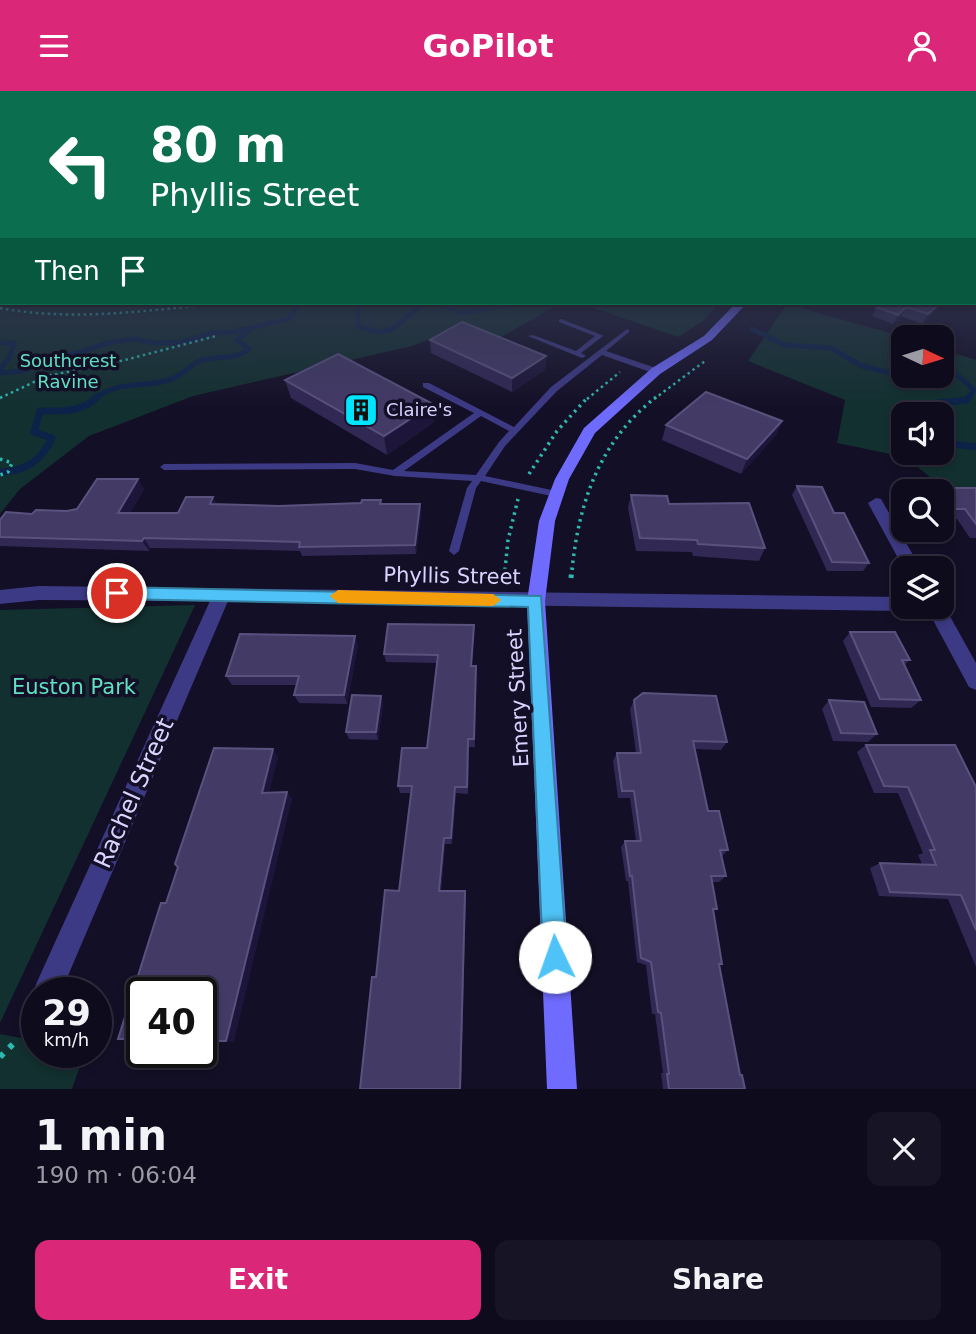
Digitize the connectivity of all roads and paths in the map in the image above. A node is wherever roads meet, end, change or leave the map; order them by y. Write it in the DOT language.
graph roads {
  1 [pos="730,316"];
  2 [pos="561,321"];
  3 [pos="627,331"];
  4 [pos="216,336"];
  5 [pos="531,336"];
  6 [pos="601,352"];
  7 [pos="576,354"];
  8 [pos="709,358"];
  9 [pos="591,359"];
  10 [pos="634,363"];
  11 [pos="656,371"];
  12 [pos="426,385"];
  13 [pos="0,398"];
  14 [pos="480,412"];
  15 [pos="515,431"];
  16 [pos="0,459"];
  17 [pos="164,467"];
  18 [pos="395,473"];
  19 [pos="0,475"];
  20 [pos="478,478"];
  21 [pos="523,487"];
  22 [pos="556,495"];
  23 [pos="876,503"];
  24 [pos="454,551"];
  25 [pos="906,556"];
  26 [pos="571,578"];
  27 [pos="503,583"];
  28 [pos="222,594"];
  29 [pos="0,597"];
  30 [pos="536,601"];
  31 [pos="891,604"];
  32 [pos="942,619"];
  33 [pos="976,681"];
  34 [pos="54,977"];
  35 [pos="562,1089"];
  1 -- 11 [label="street, Emery Street"];
  2 -- 7 [label="lane"];
  3 -- 6 [label="lane"];
  4 -- 13 [label="path"];
  5 -- 7 [label="lane"];
  6 -- 9 [label="lane"];
  6 -- 10 [label="lane"];
  7 -- 9 [label="lane"];
  8 -- 26 [label="path"];
  9 -- 15 [label="lane"];
  10 -- 11 [label="lane"];
  10 -- 21 [label="path"];
  11 -- 22 [label="street, Emery Street"];
  12 -- 14 [label="lane"];
  14 -- 15 [label="lane"];
  14 -- 18 [label="lane"];
  15 -- 20 [label="lane"];
  16 -- 19 [label="path"];
  17 -- 18 [label="lane"];
  18 -- 20 [label="lane"];
  20 -- 21 [label="lane"];
  20 -- 24 [label="lane"];
  21 -- 22 [label="lane"];
  21 -- 27 [label="path"];
  22 -- 30 [label="street, Emery Street"];
  23 -- 25 [label="street"];
  28 -- 29 [label="street, Phyllis Street"];
  28 -- 30 [label="street, Phyllis Street"];
  28 -- 34 [label="street, Rachel Street"];
  30 -- 31 [label="street, Phyllis Street"];
  30 -- 35 [label="street, Emery Street"];
  32 -- 33 [label="street"];
}
